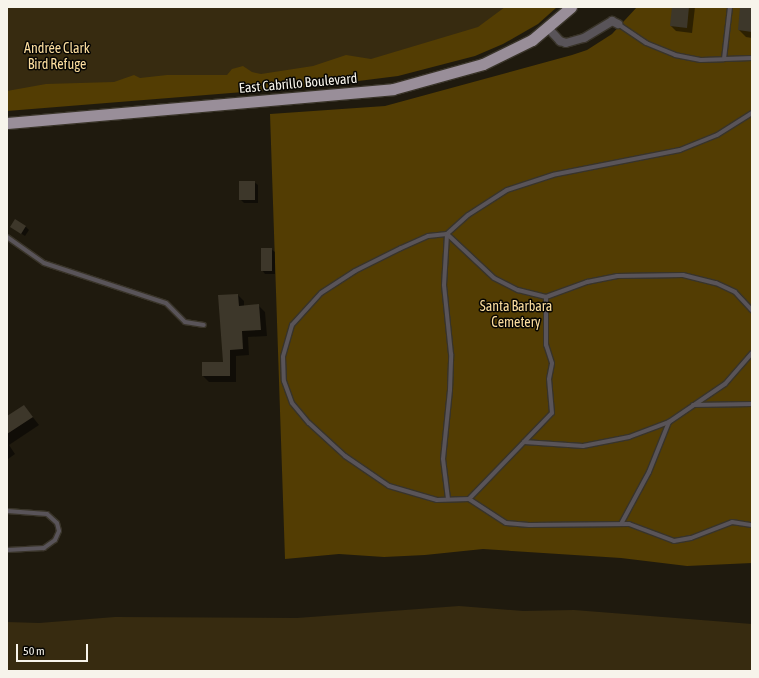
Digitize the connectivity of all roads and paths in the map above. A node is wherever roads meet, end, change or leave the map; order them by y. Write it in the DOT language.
graph roads {
  1 [pos="571,7"];
  2 [pos="730,7"];
  3 [pos="618,24"];
  4 [pos="548,28"];
  5 [pos="752,58"];
  6 [pos="724,59"];
  7 [pos="752,113"];
  8 [pos="7,123"];
  9 [pos="447,234"];
  10 [pos="7,237"];
  11 [pos="546,297"];
  12 [pos="752,310"];
  13 [pos="204,325"];
  14 [pos="752,353"];
  15 [pos="752,404"];
  16 [pos="693,405"];
  17 [pos="669,422"];
  18 [pos="524,442"];
  19 [pos="469,499"];
  20 [pos="448,500"];
  21 [pos="7,511"];
  22 [pos="622,524"];
  23 [pos="752,525"];
  24 [pos="7,550"];
  1 -- 4 [label="main road, East Cabrillo Boulevard"];
  2 -- 6 [label="lane"];
  3 -- 4 [label="street"];
  3 -- 6 [label="lane"];
  4 -- 8 [label="main road, East Cabrillo Boulevard"];
  5 -- 6 [label="lane"];
  7 -- 9 [label="lane"];
  9 -- 11 [label="lane"];
  9 -- 20 [label="lane"];
  9 -- 20 [label="lane"];
  10 -- 13 [label="lane"];
  11 -- 12 [label="lane"];
  11 -- 18 [label="lane"];
  14 -- 16 [label="lane"];
  15 -- 16 [label="lane"];
  16 -- 17 [label="lane"];
  17 -- 18 [label="lane"];
  17 -- 22 [label="lane"];
  18 -- 19 [label="lane"];
  19 -- 20 [label="lane"];
  19 -- 22 [label="lane"];
  21 -- 24 [label="lane"];
  22 -- 23 [label="lane"];
}
